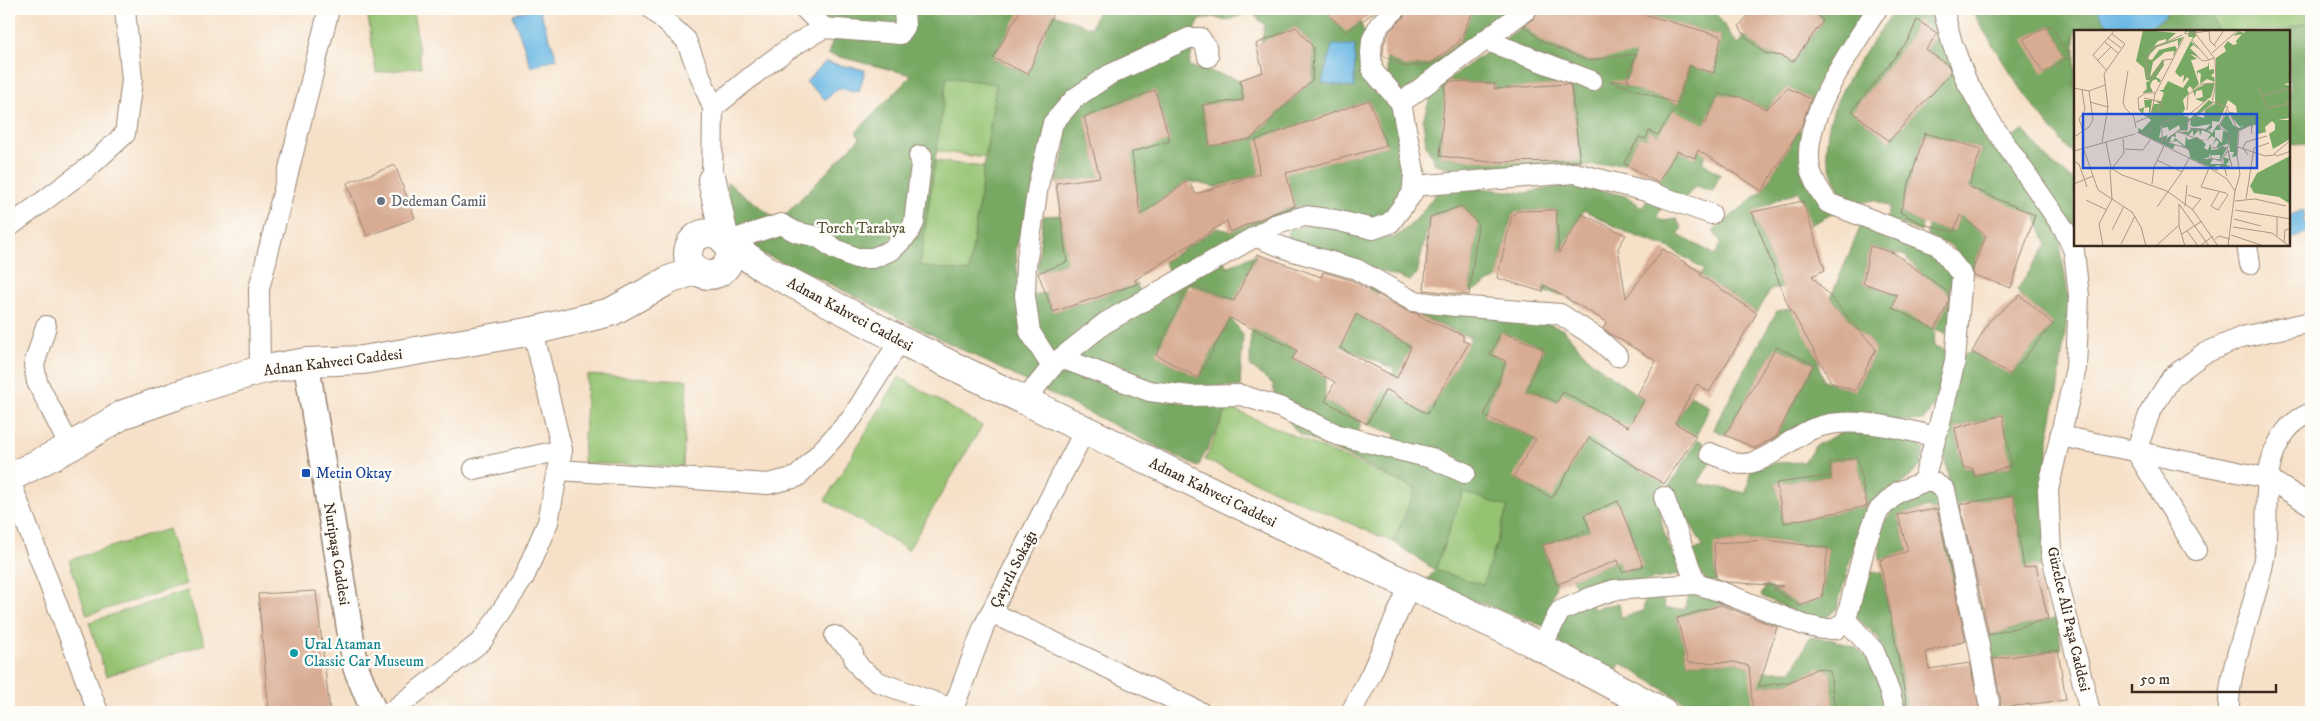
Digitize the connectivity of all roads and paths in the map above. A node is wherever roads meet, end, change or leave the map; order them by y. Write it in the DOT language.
graph roads {
  1 [pos="125,9"];
  2 [pos="329,9"];
  3 [pos="652,9"];
  4 [pos="805,9"];
  5 [pos="1396,9"];
  6 [pos="1527,9"];
  7 [pos="1877,9"];
  8 [pos="1943,9"];
  9 [pos="909,10"];
  10 [pos="824,28"];
  11 [pos="1485,40"];
  12 [pos="1208,56"];
  13 [pos="1592,81"];
  14 [pos="1401,103"];
  15 [pos="713,108"];
  16 [pos="919,156"];
  17 [pos="712,180"];
  18 [pos="1413,186"];
  19 [pos="1711,214"];
  20 [pos="2070,226"];
  21 [pos="9,227"];
  22 [pos="1256,237"];
  23 [pos="726,248"];
  24 [pos="694,254"];
  25 [pos="2311,322"];
  26 [pos="46,326"];
  27 [pos="533,331"];
  28 [pos="900,340"];
  29 [pos="1617,356"];
  30 [pos="306,362"];
  31 [pos="1057,362"];
  32 [pos="260,370"];
  33 [pos="1024,401"];
  34 [pos="2311,413"];
  35 [pos="1084,430"];
  36 [pos="1936,436"];
  37 [pos="2060,436"];
  38 [pos="70,447"];
  39 [pos="562,450"];
  40 [pos="2136,451"];
  41 [pos="1710,453"];
  42 [pos="474,469"];
  43 [pos="559,470"];
  44 [pos="1465,473"];
  45 [pos="9,478"];
  46 [pos="2267,478"];
  47 [pos="1923,482"];
  48 [pos="1664,497"];
  49 [pos="2311,505"];
  50 [pos="2196,550"];
  51 [pos="1696,584"];
  52 [pos="1410,585"];
  53 [pos="991,612"];
  54 [pos="1846,620"];
  55 [pos="835,636"];
  56 [pos="1541,647"];
  57 [pos="1989,703"];
  58 [pos="952,710"];
  59 [pos="98,712"];
  60 [pos="374,712"];
  61 [pos="391,712"];
  62 [pos="1200,712"];
  63 [pos="1351,712"];
  64 [pos="1663,712"];
  65 [pos="1895,712"];
  66 [pos="2090,712"];
  67 [pos="2228,712"];
  1 -- 21 [label="street"];
  2 -- 32 [label="street"];
  3 -- 15 [label="street"];
  4 -- 10 [label="street"];
  5 -- 14 [label="street"];
  6 -- 11 [label="street"];
  7 -- 36 [label="street"];
  8 -- 20 [label="street, Güzelce Ali Paşa Caddesi"];
  9 -- 10 [label="street"];
  10 -- 15 [label="street"];
  11 -- 13 [label="street"];
  11 -- 14 [label="street"];
  12 -- 31 [label="street"];
  14 -- 18 [label="street"];
  15 -- 17 [label="street"];
  16 -- 23 [label="street"];
  17 -- 23 [label="main road"];
  17 -- 24 [label="main road"];
  18 -- 19 [label="street"];
  18 -- 22 [label="street"];
  20 -- 37 [label="street, Güzelce Ali Paşa Caddesi"];
  22 -- 29 [label="street"];
  22 -- 31 [label="street"];
  23 -- 24 [label="main road"];
  23 -- 24 [label="main road"];
  23 -- 28 [label="main road, Adnan Kahveci Caddesi"];
  24 -- 27 [label="main road, Adnan Kahveci Caddesi"];
  25 -- 40 [label="street"];
  26 -- 38 [label="street"];
  27 -- 30 [label="main road, Adnan Kahveci Caddesi"];
  27 -- 39 [label="street"];
  28 -- 33 [label="main road, Adnan Kahveci Caddesi"];
  28 -- 43 [label="street"];
  30 -- 32 [label="main road, Adnan Kahveci Caddesi"];
  30 -- 60 [label="street, Nuripaşa Caddesi"];
  31 -- 33 [label="street"];
  31 -- 44 [label="street"];
  32 -- 38 [label="main road, Adnan Kahveci Caddesi"];
  33 -- 35 [label="main road, Adnan Kahveci Caddesi"];
  34 -- 46 [label="street"];
  35 -- 52 [label="main road, Adnan Kahveci Caddesi"];
  35 -- 53 [label="street, Çayırlı Sokağı"];
  36 -- 41 [label="street"];
  36 -- 47 [label="street"];
  37 -- 40 [label="street"];
  37 -- 66 [label="street, Güzelce Ali Paşa Caddesi"];
  38 -- 45 [label="main road, Adnan Kahveci Caddesi"];
  39 -- 42 [label="street"];
  39 -- 43 [label="street"];
  40 -- 46 [label="street"];
  40 -- 50 [label="street"];
  43 -- 61 [label="street"];
  45 -- 59 [label="street"];
  46 -- 49 [label="street"];
  46 -- 67 [label="street"];
  47 -- 54 [label="street"];
  47 -- 57 [label="street"];
  48 -- 51 [label="street"];
  51 -- 54 [label="street"];
  51 -- 56 [label="street"];
  52 -- 56 [label="main road, Adnan Kahveci Caddesi"];
  52 -- 63 [label="street"];
  53 -- 58 [label="street, Çayırlı Sokağı"];
  53 -- 62 [label="street"];
  54 -- 65 [label="street"];
  55 -- 58 [label="street"];
  56 -- 64 [label="main road, Adnan Kahveci Caddesi"];
}
